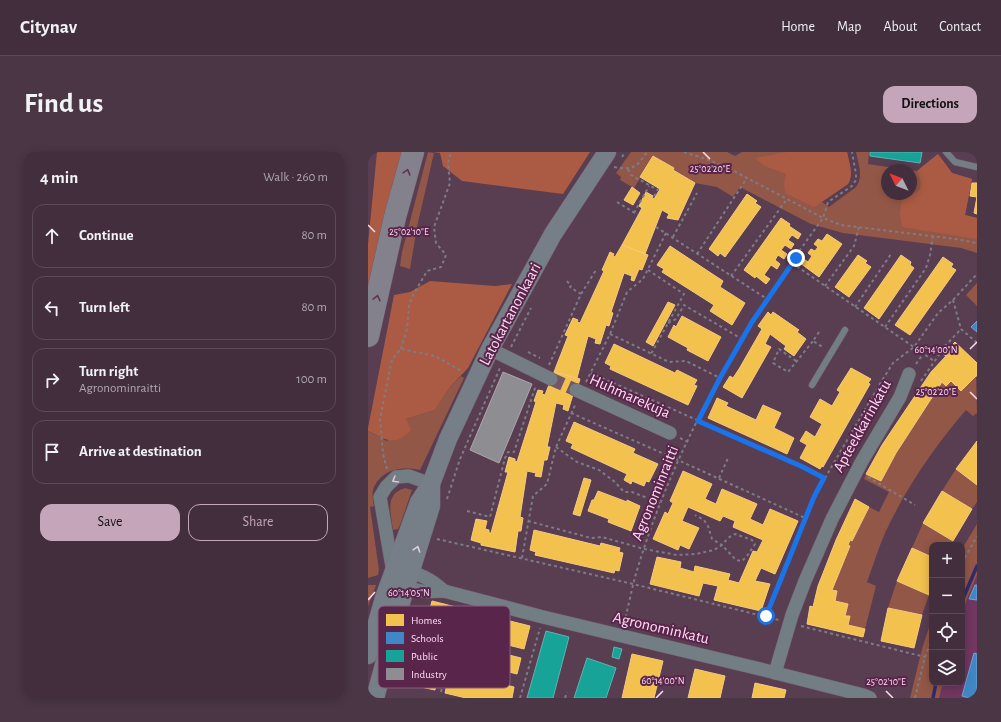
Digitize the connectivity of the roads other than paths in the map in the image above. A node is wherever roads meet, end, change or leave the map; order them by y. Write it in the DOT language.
graph roads {
  1 [pos="413,152"];
  2 [pos="946,152"];
  3 [pos="614,160"];
  4 [pos="977,166"];
  5 [pos="845,330"];
  6 [pos="368,336"];
  7 [pos="490,350"];
  8 [pos="909,374"];
  9 [pos="544,379"];
  10 [pos="812,384"];
  11 [pos="579,391"];
  12 [pos="670,433"];
  13 [pos="431,484"];
  14 [pos="403,578"];
  15 [pos="382,606"];
  16 [pos="396,606"];
  17 [pos="499,606"];
  18 [pos="510,609"];
  19 [pos="378,619"];
  20 [pos="368,655"];
  21 [pos="775,673"];
  22 [pos="378,685"];
  23 [pos="375,698"];
  24 [pos="870,698"];
  6 -- 1 [label="highway, one-way"];
  2 -- 4 [label="lane"];
  3 -- 7 [label="street, Latokartanonkaari"];
  5 -- 10 [label="lane"];
  7 -- 9 [label="street"];
  7 -- 13 [label="street, Latokartanonkaari"];
  8 -- 21 [label="street, Apteekkarinkatu"];
  11 -- 12 [label="street, Huhmarekuja"];
  13 -- 14 [label="street, Latokartanonkaari"];
  13 -- 14 [label="street, one-way"];
  14 -- 15 [label="street, Latokartanonkaari"];
  14 -- 16 [label="street, Latokartanonkaari"];
  14 -- 17 [label="street, Agronominkatu"];
  18 -- 21 [label="street, Agronominkatu"];
  19 -- 20 [label="street, Latokartanonkaari"];
  21 -- 24 [label="street, Agronominkatu"];
  22 -- 23 [label="street, Latokartanonkaari"];
}
